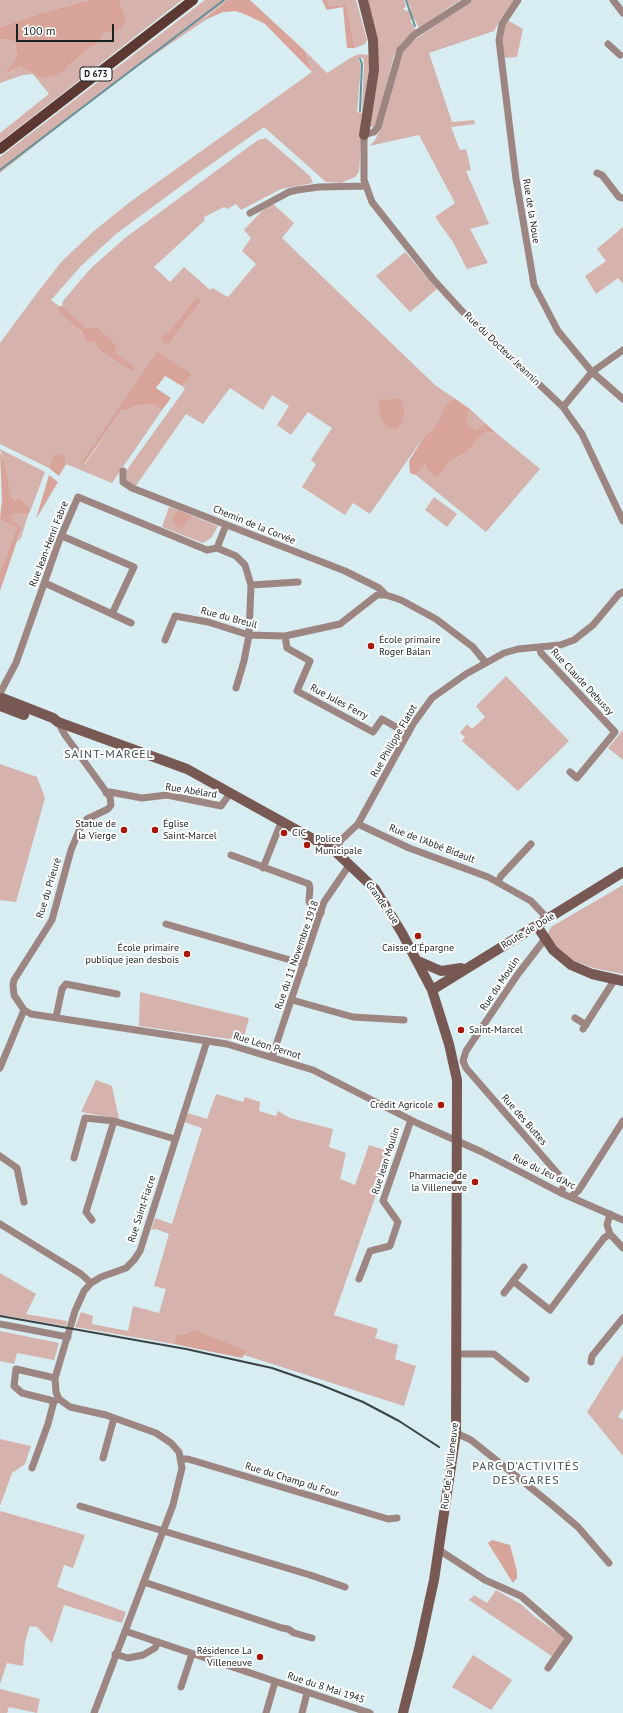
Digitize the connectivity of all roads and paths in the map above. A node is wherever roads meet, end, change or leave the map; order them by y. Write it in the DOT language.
graph roads {
  1 [pos="194,0"];
  2 [pos="363,0"];
  3 [pos="468,0"];
  4 [pos="518,0"];
  5 [pos="613,0"];
  6 [pos="623,13"];
  7 [pos="608,44"];
  8 [pos="622,54"];
  9 [pos="364,135"];
  10 [pos="0,149"];
  11 [pos="597,173"];
  12 [pos="366,186"];
  13 [pos="623,198"];
  14 [pos="250,212"];
  15 [pos="623,350"];
  16 [pos="592,372"];
  17 [pos="623,399"];
  18 [pos="563,407"];
  19 [pos="123,471"];
  20 [pos="623,521"];
  21 [pos="226,524"];
  22 [pos="62,536"];
  23 [pos="217,548"];
  24 [pos="298,582"];
  25 [pos="45,583"];
  26 [pos="251,585"];
  27 [pos="623,592"];
  28 [pos="386,595"];
  29 [pos="112,614"];
  30 [pos="131,623"];
  31 [pos="249,635"];
  32 [pos="285,636"];
  33 [pos="165,640"];
  34 [pos="539,647"];
  35 [pos="486,663"];
  36 [pos="236,688"];
  37 [pos="0,699"];
  38 [pos="58,722"];
  39 [pos="408,734"];
  40 [pos="570,772"];
  41 [pos="231,792"];
  42 [pos="106,793"];
  43 [pos="282,820"];
  44 [pos="358,824"];
  45 [pos="531,844"];
  46 [pos="335,851"];
  47 [pos="231,855"];
  48 [pos="350,864"];
  49 [pos="263,868"];
  50 [pos="623,872"];
  51 [pos="498,882"];
  52 [pos="321,912"];
  53 [pos="548,919"];
  54 [pos="166,924"];
  55 [pos="537,926"];
  56 [pos="545,939"];
  57 [pos="417,960"];
  58 [pos="304,964"];
  59 [pos="472,964"];
  60 [pos="619,980"];
  61 [pos="432,990"];
  62 [pos="117,994"];
  63 [pos="292,1000"];
  64 [pos="22,1008"];
  65 [pos="56,1017"];
  66 [pos="575,1018"];
  67 [pos="404,1020"];
  68 [pos="207,1041"];
  69 [pos="272,1057"];
  70 [pos="463,1061"];
  71 [pos="0,1068"];
  72 [pos="410,1120"];
  73 [pos="114,1121"];
  74 [pos="623,1121"];
  75 [pos="175,1139"];
  76 [pos="458,1142"];
  77 [pos="0,1156"];
  78 [pos="74,1158"];
  79 [pos="561,1193"];
  80 [pos="571,1197"];
  81 [pos="24,1202"];
  82 [pos="610,1214"];
  83 [pos="622,1219"];
  84 [pos="92,1220"];
  85 [pos="0,1224"];
  86 [pos="610,1234"];
  87 [pos="623,1248"];
  88 [pos="524,1267"];
  89 [pos="359,1279"];
  90 [pos="513,1282"];
  91 [pos="91,1283"];
  92 [pos="504,1293"];
  93 [pos="623,1318"];
  94 [pos="0,1324"];
  95 [pos="68,1337"];
  96 [pos="456,1354"];
  97 [pos="591,1362"];
  98 [pos="55,1378"];
  99 [pos="526,1379"];
  100 [pos="56,1400"];
  101 [pos="114,1418"];
  102 [pos="456,1433"];
  103 [pos="103,1458"];
  104 [pos="181,1459"];
  105 [pos="32,1468"];
  106 [pos="80,1506"];
  107 [pos="397,1518"];
  108 [pos="163,1531"];
  109 [pos="439,1550"];
  110 [pos="609,1563"];
  111 [pos="144,1582"];
  112 [pos="345,1588"];
  113 [pos="125,1631"];
  114 [pos="312,1638"];
  115 [pos="158,1642"];
  116 [pos="115,1654"];
  117 [pos="192,1654"];
  118 [pos="548,1668"];
  119 [pos="275,1682"];
  120 [pos="181,1687"];
  121 [pos="307,1693"];
  122 [pos="94,1713"];
  123 [pos="266,1713"];
  124 [pos="302,1713"];
  125 [pos="370,1713"];
  126 [pos="403,1713"];
  1 -- 10 [label="main road, D 673"];
  2 -- 9 [label="main road, Rue du Docteur Jeannin"];
  3 -- 9 [label="street"];
  4 -- 16 [label="street, Rue de la Noue"];
  5 -- 6 [label="street"];
  7 -- 8 [label="street"];
  9 -- 12 [label="street, Rue du Docteur Jeannin"];
  11 -- 13 [label="street"];
  12 -- 14 [label="street"];
  12 -- 18 [label="street, Rue du Docteur Jeannin"];
  15 -- 16 [label="street"];
  16 -- 17 [label="street, Rue de la Noue"];
  16 -- 18 [label="street"];
  18 -- 20 [label="street, Rue du Docteur Jeannin"];
  19 -- 21 [label="street, Chemin de la Corvée"];
  21 -- 23 [label="street"];
  21 -- 28 [label="street, Chemin de la Corvée"];
  22 -- 23 [label="street, Rue Jean-Henri Fabre"];
  22 -- 25 [label="street, Rue Jean-Henri Fabre"];
  22 -- 29 [label="street"];
  23 -- 26 [label="street"];
  24 -- 26 [label="street"];
  25 -- 29 [label="street"];
  25 -- 37 [label="street, Rue Jean-Henri Fabre"];
  26 -- 31 [label="street"];
  27 -- 34 [label="street, Rue Philippe Flatot"];
  28 -- 32 [label="street, Rue du Breuil"];
  28 -- 35 [label="street"];
  29 -- 30 [label="street"];
  31 -- 32 [label="street, Rue du Breuil"];
  31 -- 33 [label="street, Rue du Breuil"];
  31 -- 36 [label="street"];
  32 -- 39 [label="street, Rue Jules Ferry"];
  34 -- 35 [label="street, Rue Philippe Flatot"];
  34 -- 40 [label="street, Rue Claude Debussy"];
  35 -- 39 [label="street, Rue Philippe Flatot"];
  37 -- 38 [label="main road, Grande Rue"];
  38 -- 41 [label="main road, Grande Rue"];
  38 -- 42 [label="street"];
  39 -- 44 [label="street, Rue Philippe Flatot"];
  41 -- 42 [label="street, Rue Abélard"];
  41 -- 43 [label="main road, Grande Rue"];
  42 -- 64 [label="street, Rue du Prieuré"];
  43 -- 46 [label="main road, Grande Rue"];
  43 -- 49 [label="street"];
  44 -- 46 [label="street, Rue Philippe Flatot"];
  44 -- 51 [label="street, Rue de l'Abbé Bidault"];
  45 -- 51 [label="street"];
  46 -- 48 [label="main road, Grande Rue"];
  47 -- 49 [label="street"];
  48 -- 52 [label="street, Rue du 11 Novembre 1918"];
  48 -- 57 [label="main road, Grande Rue"];
  49 -- 52 [label="street"];
  50 -- 53 [label="main road, Route de Dole"];
  51 -- 53 [label="street, Rue de l'Abbé Bidault"];
  52 -- 58 [label="street, Rue du 11 Novembre 1918"];
  53 -- 55 [label="main road, Route de Dole"];
  54 -- 58 [label="street"];
  55 -- 56 [label="main road"];
  55 -- 59 [label="main road, Route de Dole"];
  56 -- 60 [label="main road"];
  56 -- 70 [label="street, Rue du Moulin"];
  57 -- 59 [label="main road"];
  57 -- 61 [label="main road, Grande Rue"];
  58 -- 63 [label="street, Rue du 11 Novembre 1918"];
  59 -- 61 [label="main road, Route de Dole"];
  60 -- 66 [label="street"];
  61 -- 76 [label="main road, Grande Rue"];
  62 -- 65 [label="street"];
  63 -- 67 [label="street"];
  63 -- 69 [label="street, Rue du 11 Novembre 1918"];
  64 -- 65 [label="street, Rue Léon Pernot"];
  64 -- 71 [label="street"];
  65 -- 68 [label="street, Rue Léon Pernot"];
  68 -- 69 [label="street, Rue Léon Pernot"];
  68 -- 75 [label="street, Rue Saint-Fiacre"];
  69 -- 72 [label="street, Rue Léon Pernot"];
  70 -- 79 [label="street, Rue des Buttes"];
  72 -- 76 [label="street, Rue Léon Pernot"];
  72 -- 89 [label="street, Rue Jean Moulin"];
  73 -- 75 [label="street"];
  73 -- 78 [label="street"];
  73 -- 84 [label="street"];
  74 -- 80 [label="street"];
  75 -- 91 [label="street, Rue Saint-Fiacre"];
  76 -- 79 [label="street, Rue du Jeu d'Arc"];
  76 -- 96 [label="main road, Rue de la Villeneuve"];
  77 -- 81 [label="street"];
  79 -- 80 [label="street, Rue du Jeu d'Arc"];
  80 -- 82 [label="street, Rue du Jeu d'Arc"];
  82 -- 83 [label="street, Rue du Jeu d'Arc"];
  82 -- 86 [label="street"];
  85 -- 91 [label="street"];
  86 -- 87 [label="street"];
  86 -- 90 [label="street"];
  88 -- 90 [label="street"];
  90 -- 92 [label="street"];
  91 -- 95 [label="street"];
  93 -- 97 [label="street"];
  94 -- 95 [label="street"];
  95 -- 98 [label="street"];
  96 -- 99 [label="street"];
  96 -- 102 [label="main road, Rue de la Villeneuve"];
  98 -- 100 [label="street"];
  98 -- 100 [label="street"];
  100 -- 101 [label="street"];
  100 -- 105 [label="street"];
  101 -- 103 [label="street"];
  101 -- 104 [label="street"];
  102 -- 109 [label="main road, Rue de la Villeneuve"];
  102 -- 110 [label="street"];
  104 -- 107 [label="street, Rue du Champ du Four"];
  104 -- 108 [label="street"];
  106 -- 108 [label="street"];
  108 -- 111 [label="street"];
  108 -- 112 [label="street"];
  109 -- 118 [label="street"];
  109 -- 126 [label="main road, Rue de la Villeneuve"];
  111 -- 113 [label="street"];
  111 -- 114 [label="street"];
  113 -- 115 [label="street, Rue du 8 Mai 1945"];
  113 -- 116 [label="street"];
  115 -- 116 [label="street"];
  115 -- 117 [label="street, Rue du 8 Mai 1945"];
  116 -- 122 [label="street"];
  117 -- 119 [label="street, Rue du 8 Mai 1945"];
  117 -- 120 [label="street"];
  119 -- 121 [label="street, Rue du 8 Mai 1945"];
  119 -- 123 [label="street, Rue du 8 Mai 1945"];
  121 -- 124 [label="street"];
  121 -- 125 [label="street, Rue du 8 Mai 1945"];
}
